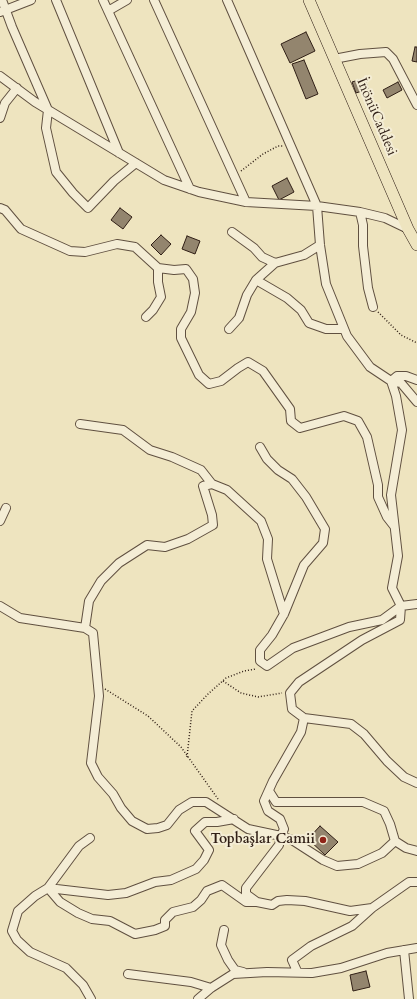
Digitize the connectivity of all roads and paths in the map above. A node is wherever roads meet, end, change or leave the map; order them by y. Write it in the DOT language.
graph roads {
  1 [pos="2,0"];
  2 [pos="30,0"];
  3 [pos="56,0"];
  4 [pos="103,0"];
  5 [pos="127,0"];
  6 [pos="154,0"];
  7 [pos="227,0"];
  8 [pos="309,0"];
  9 [pos="3,11"];
  10 [pos="108,11"];
  11 [pos="334,59"];
  12 [pos="0,76"];
  13 [pos="17,88"];
  14 [pos="417,105"];
  15 [pos="48,110"];
  16 [pos="0,118"];
  17 [pos="291,146"];
  18 [pos="119,153"];
  19 [pos="136,164"];
  20 [pos="235,176"];
  21 [pos="190,189"];
  22 [pos="246,202"];
  23 [pos="317,206"];
  24 [pos="0,208"];
  25 [pos="360,212"];
  26 [pos="408,229"];
  27 [pos="232,232"];
  28 [pos="320,245"];
  29 [pos="417,245"];
  30 [pos="275,263"];
  31 [pos="158,268"];
  32 [pos="256,280"];
  33 [pos="373,307"];
  34 [pos="146,317"];
  35 [pos="229,329"];
  36 [pos="344,329"];
  37 [pos="417,343"];
  38 [pos="417,380"];
  39 [pos="391,381"];
  40 [pos="417,402"];
  41 [pos="80,424"];
  42 [pos="260,447"];
  43 [pos="212,484"];
  44 [pos="6,508"];
  45 [pos="0,521"];
  46 [pos="395,527"];
  47 [pos="417,604"];
  48 [pos="0,606"];
  49 [pos="401,606"];
  50 [pos="284,614"];
  51 [pos="85,628"];
  52 [pos="267,666"];
  53 [pos="223,681"];
  54 [pos="98,686"];
  55 [pos="290,693"];
  56 [pos="304,718"];
  57 [pos="187,757"];
  58 [pos="417,783"];
  59 [pos="269,792"];
  60 [pos="222,810"];
  61 [pos="234,819"];
  62 [pos="282,836"];
  63 [pos="90,838"];
  64 [pos="395,841"];
  65 [pos="417,851"];
  66 [pos="417,882"];
  67 [pos="48,888"];
  68 [pos="257,902"];
  69 [pos="372,908"];
  70 [pos="224,930"];
  71 [pos="417,948"];
  72 [pos="404,950"];
  73 [pos="297,971"];
  74 [pos="243,972"];
  75 [pos="128,974"];
  76 [pos="211,988"];
  77 [pos="91,999"];
  78 [pos="198,999"];
  79 [pos="409,999"];
  1 -- 9 [label="street"];
  2 -- 9 [label="street"];
  3 -- 18 [label="street"];
  4 -- 10 [label="street"];
  5 -- 10 [label="street"];
  6 -- 20 [label="street"];
  7 -- 17 [label="street"];
  8 -- 11 [label="main road, İnönüCaddesi"];
  9 -- 15 [label="street"];
  10 -- 21 [label="street"];
  11 -- 14 [label="street"];
  11 -- 26 [label="main road, İnönüCaddesi"];
  12 -- 13 [label="street"];
  13 -- 15 [label="street"];
  13 -- 16 [label="street"];
  15 -- 18 [label="street"];
  15 -- 19 [label="street"];
  17 -- 20 [label="path"];
  17 -- 23 [label="street"];
  18 -- 19 [label="street"];
  19 -- 21 [label="street"];
  20 -- 22 [label="street"];
  21 -- 22 [label="street"];
  22 -- 23 [label="street"];
  23 -- 25 [label="street"];
  23 -- 28 [label="street"];
  24 -- 31 [label="street"];
  25 -- 26 [label="street"];
  25 -- 33 [label="street"];
  26 -- 29 [label="main road, İnönüCaddesi"];
  27 -- 30 [label="street"];
  28 -- 30 [label="street"];
  28 -- 36 [label="street"];
  30 -- 32 [label="street"];
  31 -- 34 [label="street"];
  31 -- 46 [label="street"];
  32 -- 35 [label="street"];
  32 -- 36 [label="street"];
  33 -- 37 [label="path"];
  36 -- 39 [label="street"];
  38 -- 39 [label="street"];
  39 -- 40 [label="street"];
  39 -- 46 [label="street"];
  41 -- 43 [label="street"];
  42 -- 50 [label="street"];
  43 -- 50 [label="street"];
  43 -- 51 [label="street"];
  44 -- 45 [label="street"];
  46 -- 49 [label="street"];
  47 -- 49 [label="street"];
  48 -- 51 [label="street"];
  49 -- 52 [label="street"];
  49 -- 55 [label="street"];
  50 -- 52 [label="street"];
  51 -- 54 [label="street"];
  52 -- 53 [label="path"];
  53 -- 55 [label="path"];
  53 -- 57 [label="path"];
  54 -- 57 [label="path"];
  54 -- 60 [label="street"];
  55 -- 56 [label="street"];
  56 -- 58 [label="street"];
  56 -- 59 [label="street"];
  57 -- 60 [label="path"];
  59 -- 62 [label="street"];
  59 -- 64 [label="street"];
  60 -- 61 [label="street"];
  61 -- 62 [label="street"];
  61 -- 67 [label="street"];
  62 -- 64 [label="street"];
  62 -- 68 [label="street"];
  63 -- 67 [label="street"];
  64 -- 65 [label="street"];
  66 -- 69 [label="street"];
  67 -- 68 [label="street"];
  67 -- 77 [label="street"];
  68 -- 69 [label="street"];
  69 -- 73 [label="street"];
  70 -- 74 [label="street"];
  71 -- 72 [label="street"];
  72 -- 73 [label="street"];
  72 -- 79 [label="street"];
  73 -- 74 [label="street"];
  74 -- 76 [label="street"];
  75 -- 76 [label="street"];
  76 -- 78 [label="street"];
}
